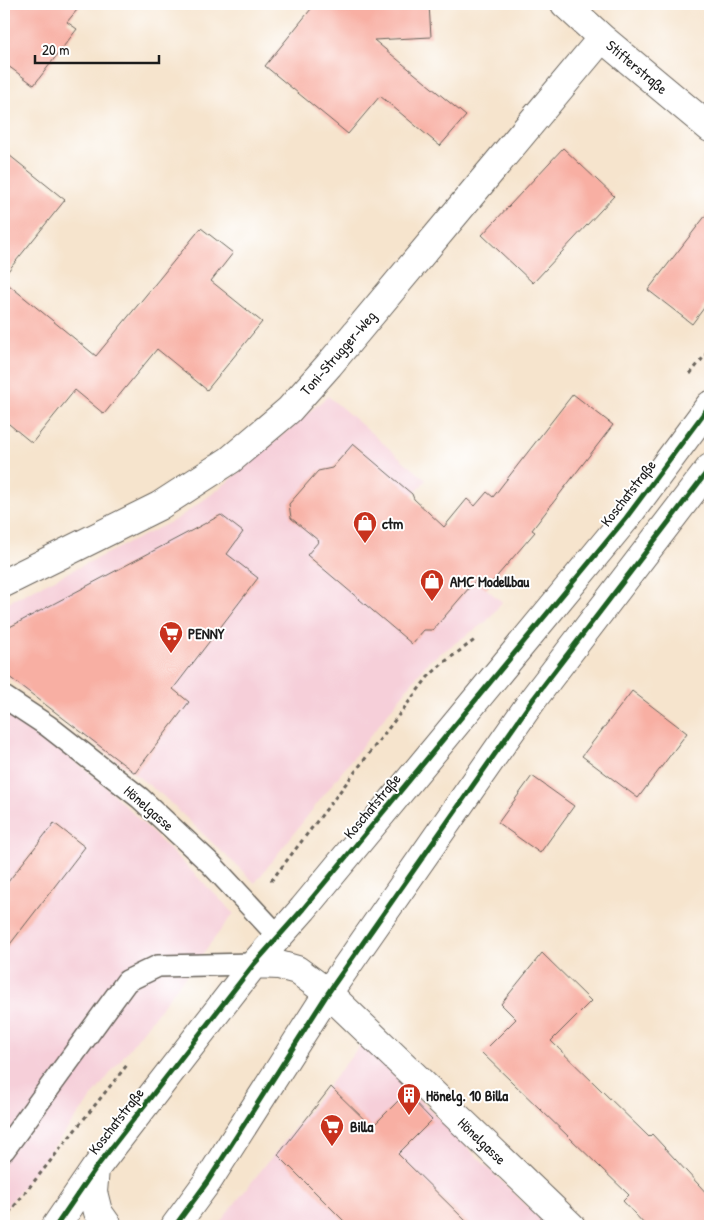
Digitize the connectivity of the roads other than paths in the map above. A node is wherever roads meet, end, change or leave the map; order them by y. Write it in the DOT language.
graph roads {
  1 [pos="565,4"];
  2 [pos="602,38"];
  3 [pos="710,128"];
  4 [pos="710,405"];
  5 [pos="710,468"];
  6 [pos="4,583"];
  7 [pos="4,697"];
  8 [pos="279,937"];
  9 [pos="254,964"];
  10 [pos="328,993"];
  11 [pos="4,1150"];
  12 [pos="95,1169"];
  13 [pos="56,1226"];
  14 [pos="108,1226"];
  15 [pos="174,1226"];
  16 [pos="571,1226"];
  1 -- 2 [label="main road, Stifterstraße"];
  2 -- 3 [label="main road, Stifterstraße"];
  2 -- 6 [label="main road, Toni-Strugger-Weg"];
  4 -- 8 [label="main road, Koschatstraße"];
  5 -- 10 [label="main road"];
  7 -- 8 [label="lane, Hönelgasse"];
  8 -- 9 [label="main road, Koschatstraße"];
  9 -- 10 [label="main road, Hönelgasse"];
  9 -- 11 [label="lane"];
  9 -- 12 [label="main road, Koschatstraße"];
  10 -- 15 [label="main road"];
  10 -- 16 [label="main road, Hönelgasse"];
  12 -- 13 [label="main road, Koschatstraße"];
  12 -- 14 [label="main road"];
}
